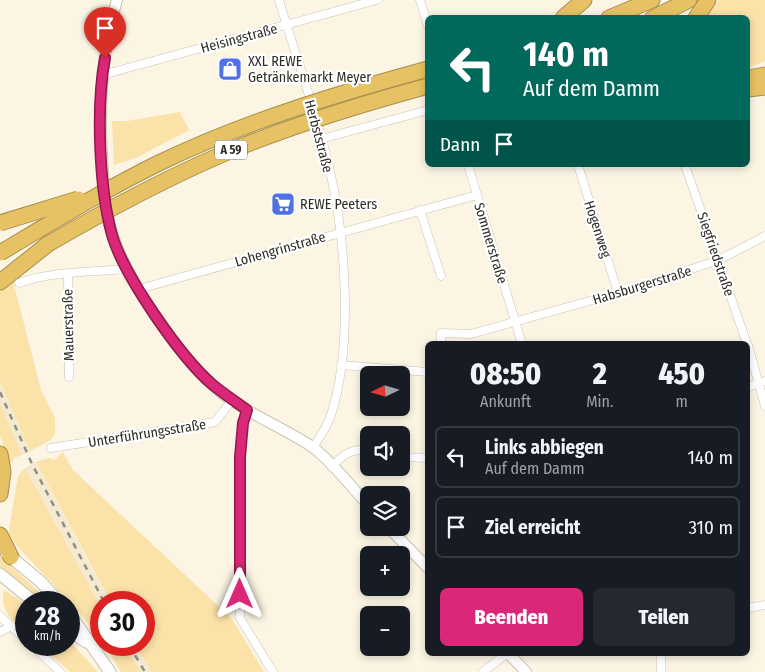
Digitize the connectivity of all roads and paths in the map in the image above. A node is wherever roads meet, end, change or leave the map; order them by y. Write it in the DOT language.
graph roads {
  1 [pos="117,0"];
  2 [pos="279,0"];
  3 [pos="377,0"];
  4 [pos="420,0"];
  5 [pos="584,0"];
  6 [pos="652,0"];
  7 [pos="689,0"];
  8 [pos="708,0"];
  9 [pos="566,15"];
  10 [pos="616,15"];
  11 [pos="659,15"];
  12 [pos="698,15"];
  13 [pos="425,16"];
  14 [pos="286,25"];
  15 [pos="425,71"];
  16 [pos="102,75"];
  17 [pos="765,76"];
  18 [pos="750,78"];
  19 [pos="425,87"];
  20 [pos="765,87"];
  21 [pos="750,89"];
  22 [pos="425,111"];
  23 [pos="321,139"];
  24 [pos="469,167"];
  25 [pos="579,167"];
  26 [pos="686,167"];
  27 [pos="108,189"];
  28 [pos="477,195"];
  29 [pos="420,210"];
  30 [pos="0,222"];
  31 [pos="340,232"];
  32 [pos="765,236"];
  33 [pos="48,244"];
  34 [pos="0,253"];
  35 [pos="719,260"];
  36 [pos="127,270"];
  37 [pos="0,273"];
  38 [pos="68,274"];
  39 [pos="441,276"];
  40 [pos="0,282"];
  41 [pos="19,283"];
  42 [pos="139,289"];
  43 [pos="618,293"];
  44 [pos="515,322"];
  45 [pos="441,341"];
  46 [pos="521,341"];
  47 [pos="746,341"];
  48 [pos="750,352"];
  49 [pos="341,365"];
  50 [pos="425,372"];
  51 [pos="69,377"];
  52 [pos="763,382"];
  53 [pos="750,386"];
  54 [pos="232,400"];
  55 [pos="765,406"];
  56 [pos="247,410"];
  57 [pos="51,448"];
  58 [pos="313,448"];
  59 [pos="360,450"];
  60 [pos="0,454"];
  61 [pos="410,457"];
  62 [pos="425,458"];
  63 [pos="332,467"];
  64 [pos="0,494"];
  65 [pos="360,497"];
  66 [pos="0,534"];
  67 [pos="397,536"];
  68 [pos="6,553"];
  69 [pos="425,565"];
  70 [pos="0,574"];
  71 [pos="21,591"];
  72 [pos="49,591"];
  73 [pos="765,605"];
  74 [pos="750,608"];
  75 [pos="0,616"];
  76 [pos="11,626"];
  77 [pos="80,629"];
  78 [pos="15,630"];
  79 [pos="0,632"];
  80 [pos="90,643"];
  81 [pos="43,656"];
  82 [pos="99,656"];
  83 [pos="504,656"];
  84 [pos="509,656"];
  85 [pos="660,656"];
  86 [pos="60,672"];
  87 [pos="110,672"];
  88 [pos="273,672"];
  89 [pos="483,672"];
  90 [pos="526,672"];
  91 [pos="661,672"];
  1 -- 16 [label="street"];
  2 -- 14 [label="street, Herbststraße"];
  3 -- 14 [label="street, Heisingstraße"];
  4 -- 13 [label="street"];
  5 -- 9 [label="highway"];
  6 -- 10 [label="highway"];
  7 -- 11 [label="highway"];
  8 -- 12 [label="highway"];
  14 -- 16 [label="street, Heisingstraße"];
  14 -- 23 [label="street, Herbststraße"];
  15 -- 27 [label="highway, A 59, bridge"];
  16 -- 36 [label="street"];
  17 -- 18 [label="highway"];
  19 -- 33 [label="highway, A 59, bridge"];
  20 -- 21 [label="highway"];
  22 -- 23 [label="street"];
  23 -- 31 [label="street, Herbststraße"];
  24 -- 28 [label="street, Sommerstraße"];
  25 -- 43 [label="street, Hogenweg"];
  26 -- 35 [label="street, Siegfriedstraße"];
  27 -- 30 [label="highway, bridge"];
  27 -- 34 [label="highway, A 59, bridge"];
  28 -- 29 [label="street, Lohengrinstraße"];
  28 -- 44 [label="street, Sommerstraße"];
  29 -- 31 [label="street, Lohengrinstraße"];
  29 -- 39 [label="street"];
  31 -- 42 [label="street, Lohengrinstraße"];
  31 -- 49 [label="street, Herbststraße"];
  32 -- 35 [label="street, Habsburgerstraße"];
  33 -- 37 [label="highway, A 59"];
  33 -- 40 [label="highway"];
  35 -- 43 [label="street, Habsburgerstraße"];
  35 -- 47 [label="street, Siegfriedstraße"];
  36 -- 38 [label="street, Mauerstraße"];
  36 -- 42 [label="street"];
  38 -- 41 [label="street, Mauerstraße"];
  38 -- 51 [label="street, Mauerstraße"];
  42 -- 54 [label="street"];
  43 -- 44 [label="street, Habsburgerstraße"];
  44 -- 45 [label="street"];
  44 -- 46 [label="street, Sommerstraße"];
  48 -- 52 [label="street, Siegfriedstraße"];
  49 -- 50 [label="street"];
  49 -- 58 [label="street, Herbststraße"];
  52 -- 53 [label="street"];
  52 -- 55 [label="street, Siegfriedstraße"];
  54 -- 56 [label="street"];
  54 -- 57 [label="street, Unterführungsstraße"];
  56 -- 58 [label="street"];
  56 -- 88 [label="street"];
  58 -- 63 [label="street"];
  59 -- 63 [label="street"];
  60 -- 64 [label="highway"];
  61 -- 62 [label="street"];
  63 -- 65 [label="street"];
  66 -- 68 [label="highway"];
  67 -- 69 [label="street"];
  68 -- 72 [label="main road"];
  70 -- 71 [label="main road"];
  73 -- 74 [label="street"];
  75 -- 76 [label="street"];
  76 -- 78 [label="street"];
  76 -- 79 [label="street"];
  77 -- 80 [label="main road"];
  81 -- 86 [label="street"];
  82 -- 87 [label="main road"];
  83 -- 89 [label="street"];
  84 -- 90 [label="street"];
  85 -- 91 [label="street"];
}
